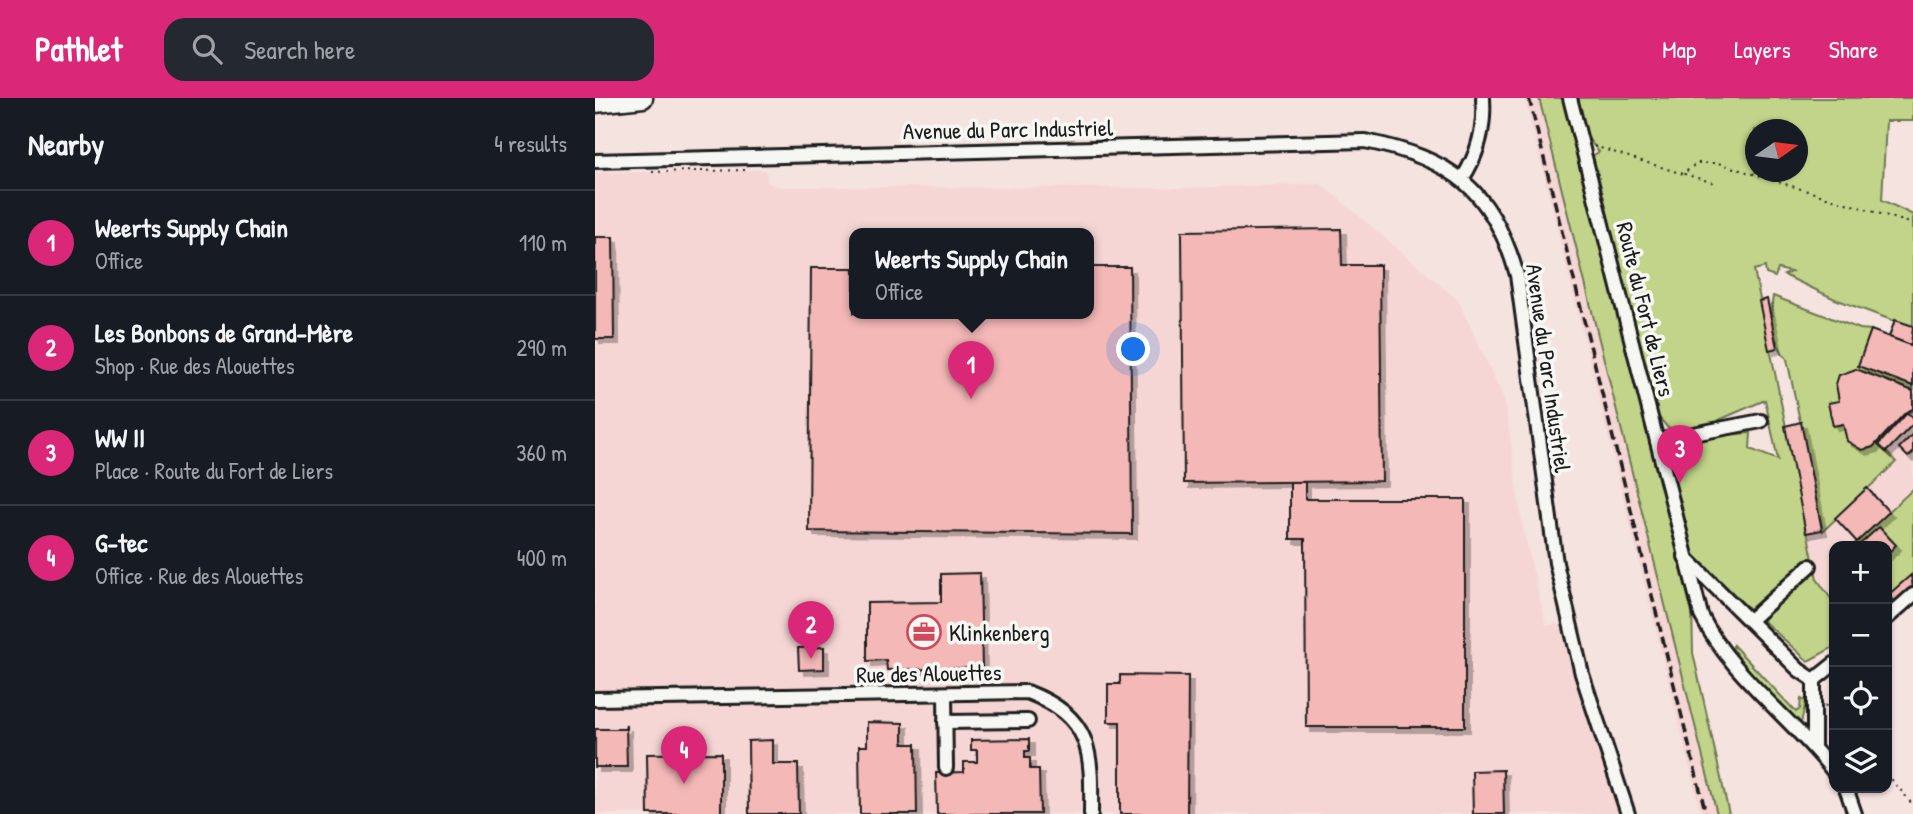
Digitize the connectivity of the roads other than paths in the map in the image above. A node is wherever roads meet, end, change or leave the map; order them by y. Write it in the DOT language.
graph roads {
  1 [pos="643,98"];
  2 [pos="1483,98"];
  3 [pos="1570,98"];
  4 [pos="595,103"];
  5 [pos="595,161"];
  6 [pos="1462,179"];
  7 [pos="1761,421"];
  8 [pos="1657,441"];
  9 [pos="1685,556"];
  10 [pos="1809,566"];
  11 [pos="1913,595"];
  12 [pos="1892,614"];
  13 [pos="1750,620"];
  14 [pos="1830,667"];
  15 [pos="1814,680"];
  16 [pos="945,694"];
  17 [pos="595,699"];
  18 [pos="1028,721"];
  19 [pos="946,722"];
  20 [pos="1814,747"];
  21 [pos="1829,766"];
  22 [pos="946,768"];
  23 [pos="1848,793"];
  24 [pos="1091,814"];
  25 [pos="1628,814"];
  26 [pos="1855,814"];
  1 -- 4 [label="highway"];
  2 -- 6 [label="street"];
  3 -- 8 [label="street, Route du Fort de Liers"];
  5 -- 6 [label="street, Avenue du Parc Industriel"];
  6 -- 25 [label="street, Avenue du Parc Industriel"];
  7 -- 8 [label="street"];
  8 -- 9 [label="street, Route du Fort de Liers"];
  9 -- 13 [label="street"];
  9 -- 20 [label="street, Route du Fort de Liers"];
  10 -- 13 [label="street"];
  11 -- 12 [label="street"];
  13 -- 15 [label="street"];
  14 -- 15 [label="street"];
  15 -- 20 [label="street"];
  16 -- 17 [label="street, Rue des Alouettes"];
  16 -- 19 [label="street"];
  16 -- 24 [label="street, Rue des Alouettes"];
  18 -- 19 [label="street"];
  19 -- 22 [label="street"];
  20 -- 21 [label="street, Route du Fort de Liers"];
  23 -- 26 [label="street"];
}
